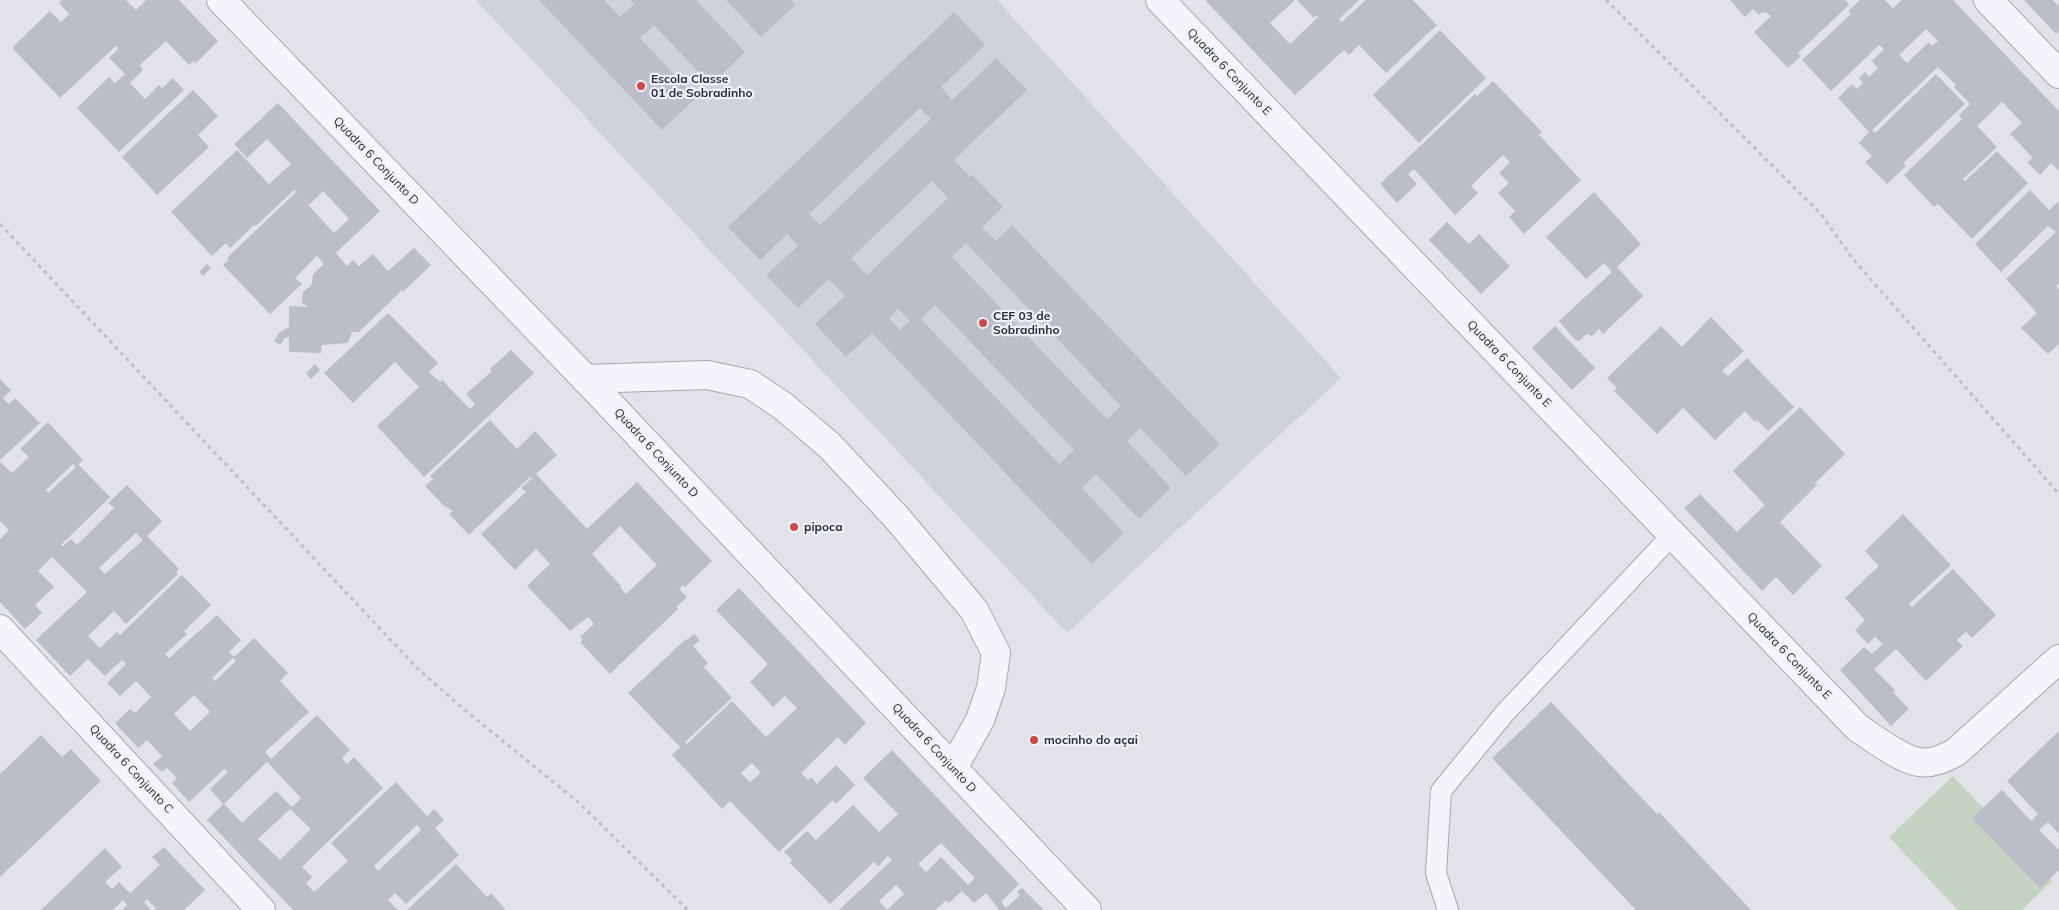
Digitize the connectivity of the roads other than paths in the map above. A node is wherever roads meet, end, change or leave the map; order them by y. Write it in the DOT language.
graph roads {
  1 [pos="221,0"];
  2 [pos="1160,0"];
  3 [pos="1988,0"];
  4 [pos="2059,74"];
  5 [pos="586,379"];
  6 [pos="1673,534"];
  7 [pos="0,628"];
  8 [pos="2059,659"];
  9 [pos="953,768"];
  10 [pos="261,910"];
  11 [pos="1087,910"];
  12 [pos="1448,910"];
  1 -- 5 [label="street, Quadra 6 Conjunto D"];
  2 -- 6 [label="street, Quadra 6 Conjunto E"];
  3 -- 4 [label="street"];
  5 -- 9 [label="street, Quadra 6 Conjunto D"];
  5 -- 9 [label="street"];
  6 -- 8 [label="street, Quadra 6 Conjunto E"];
  6 -- 12 [label="lane"];
  7 -- 10 [label="street, Quadra 6 Conjunto C"];
  9 -- 11 [label="street, Quadra 6 Conjunto D"];
}
